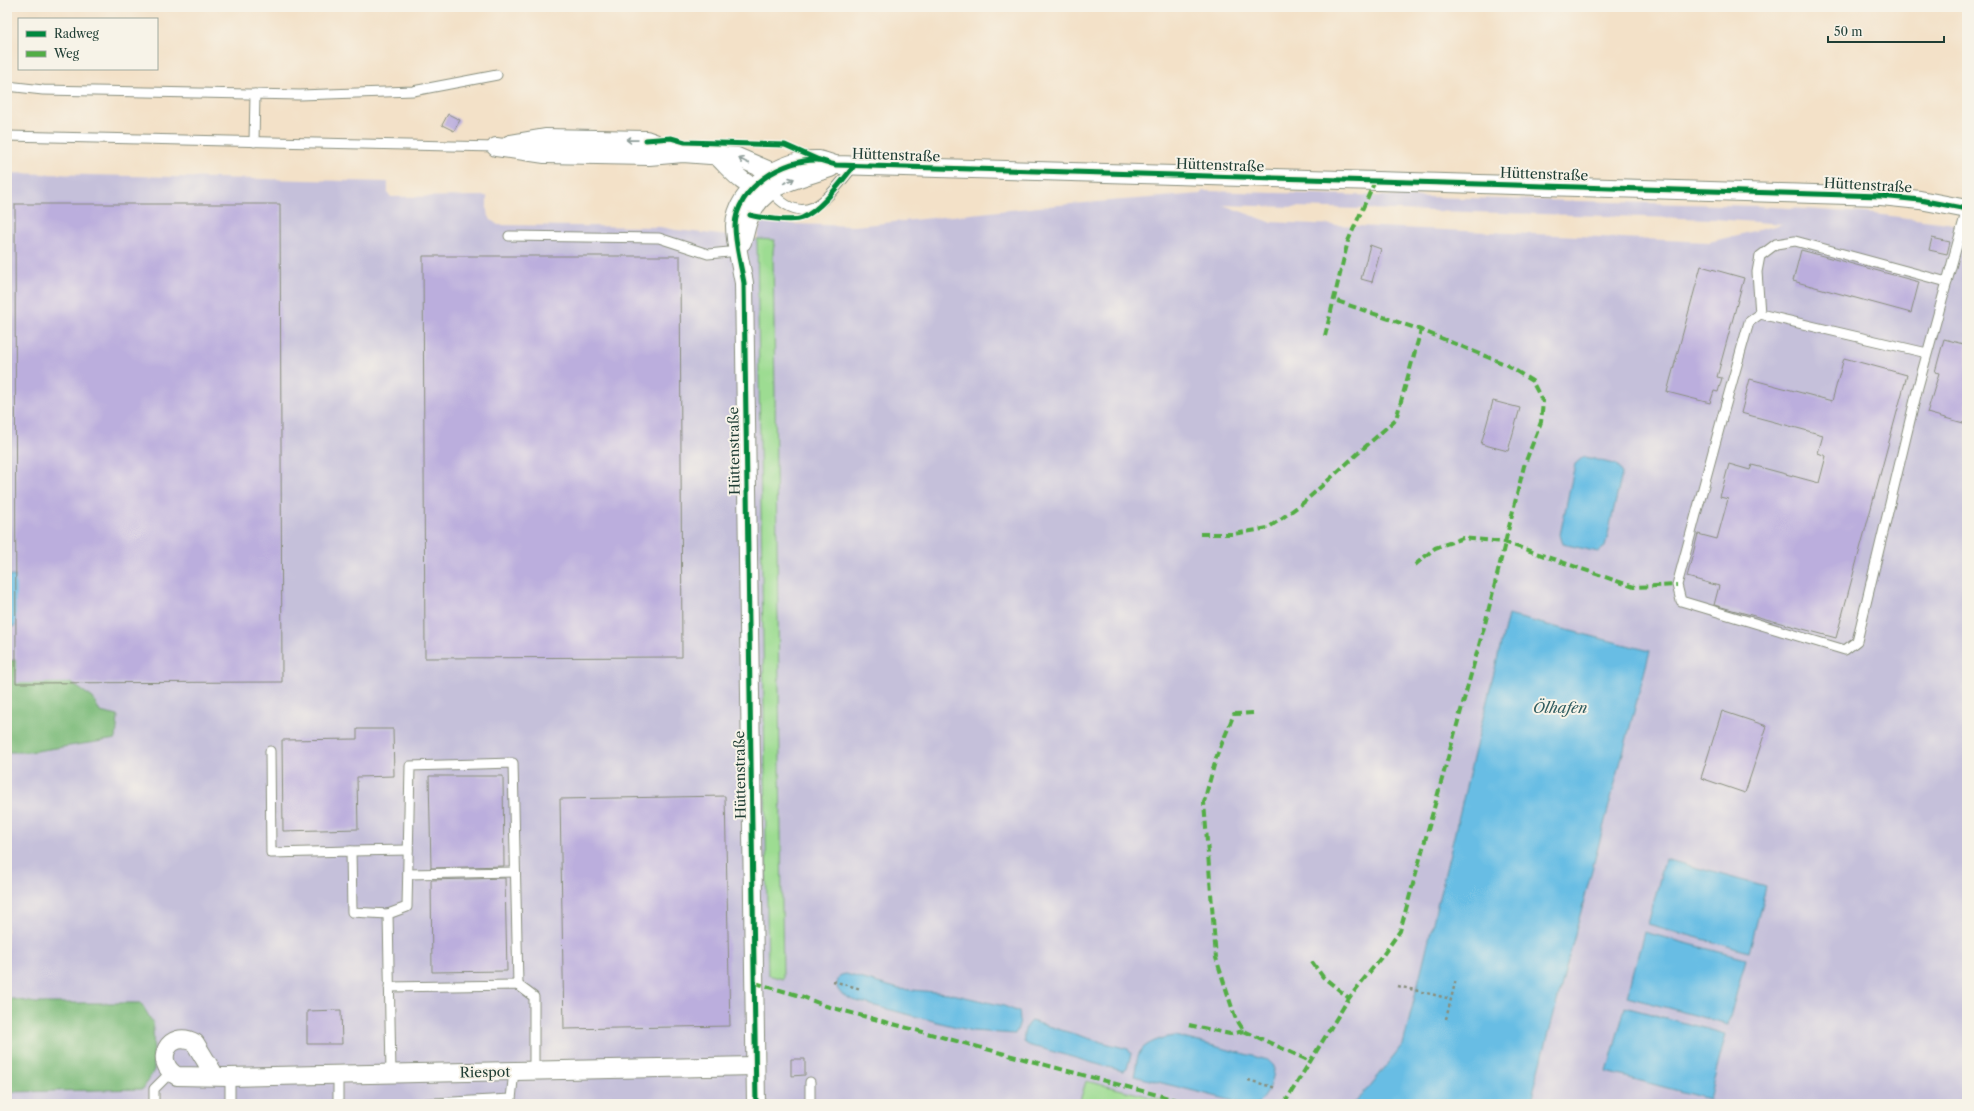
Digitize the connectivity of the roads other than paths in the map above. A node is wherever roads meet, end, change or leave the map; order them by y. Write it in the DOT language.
graph roads {
  1 [pos="497,75"];
  2 [pos="7,86"];
  3 [pos="255,94"];
  4 [pos="7,136"];
  5 [pos="254,142"];
  6 [pos="496,147"];
  7 [pos="716,155"];
  8 [pos="836,165"];
  9 [pos="854,166"];
  10 [pos="772,172"];
  11 [pos="753,188"];
  12 [pos="771,191"];
  13 [pos="1967,209"];
  14 [pos="509,236"];
  15 [pos="739,251"];
  16 [pos="1947,282"];
  17 [pos="1760,314"];
  18 [pos="1927,353"];
  19 [pos="270,751"];
  20 [pos="408,850"];
  21 [pos="351,851"];
  22 [pos="516,872"];
  23 [pos="408,874"];
  24 [pos="388,914"];
  25 [pos="518,985"];
  26 [pos="390,987"];
  27 [pos="755,1066"];
  28 [pos="514,1071"];
  29 [pos="534,1071"];
  30 [pos="170,1073"];
  31 [pos="391,1073"];
  32 [pos="338,1075"];
  33 [pos="222,1077"];
  34 [pos="810,1082"];
  35 [pos="154,1104"];
  36 [pos="230,1104"];
  37 [pos="338,1104"];
  38 [pos="414,1104"];
  39 [pos="756,1104"];
  40 [pos="810,1104"];
  1 -- 3 [label="lane"];
  2 -- 3 [label="lane"];
  3 -- 5 [label="lane"];
  4 -- 5 [label="lane"];
  5 -- 6 [label="lane"];
  6 -- 7 [label="street"];
  10 -- 7 [label="street, one-way"];
  7 -- 11 [label="street"];
  8 -- 9 [label="street, Hüttenstraße"];
  8 -- 10 [label="street, Hüttenstraße"];
  12 -- 8 [label="street, Hüttenstraße, one-way"];
  9 -- 12 [label="lane"];
  9 -- 13 [label="street, Hüttenstraße"];
  10 -- 11 [label="street, Hüttenstraße"];
  11 -- 12 [label="street"];
  11 -- 15 [label="street, Hüttenstraße"];
  12 -- 15 [label="street, Hüttenstraße"];
  13 -- 16 [label="lane"];
  14 -- 15 [label="lane"];
  15 -- 27 [label="street, Hüttenstraße"];
  16 -- 17 [label="lane"];
  16 -- 18 [label="lane"];
  17 -- 18 [label="lane"];
  17 -- 18 [label="lane"];
  19 -- 21 [label="lane"];
  20 -- 21 [label="lane"];
  20 -- 22 [label="lane"];
  20 -- 23 [label="lane"];
  21 -- 24 [label="lane"];
  22 -- 23 [label="lane"];
  22 -- 25 [label="lane"];
  23 -- 24 [label="lane"];
  24 -- 26 [label="lane"];
  25 -- 26 [label="lane"];
  25 -- 29 [label="lane"];
  26 -- 31 [label="lane"];
  27 -- 29 [label="street, Riespot"];
  27 -- 39 [label="street, Hüttenstraße"];
  28 -- 29 [label="street, Riespot"];
  28 -- 31 [label="street, Riespot"];
  28 -- 38 [label="lane"];
  30 -- 33 [label="street, Riespot"];
  30 -- 33 [label="street"];
  30 -- 35 [label="lane"];
  31 -- 32 [label="street, Riespot"];
  32 -- 33 [label="street, Riespot"];
  32 -- 37 [label="lane"];
  33 -- 36 [label="lane"];
  34 -- 40 [label="lane"];
}
